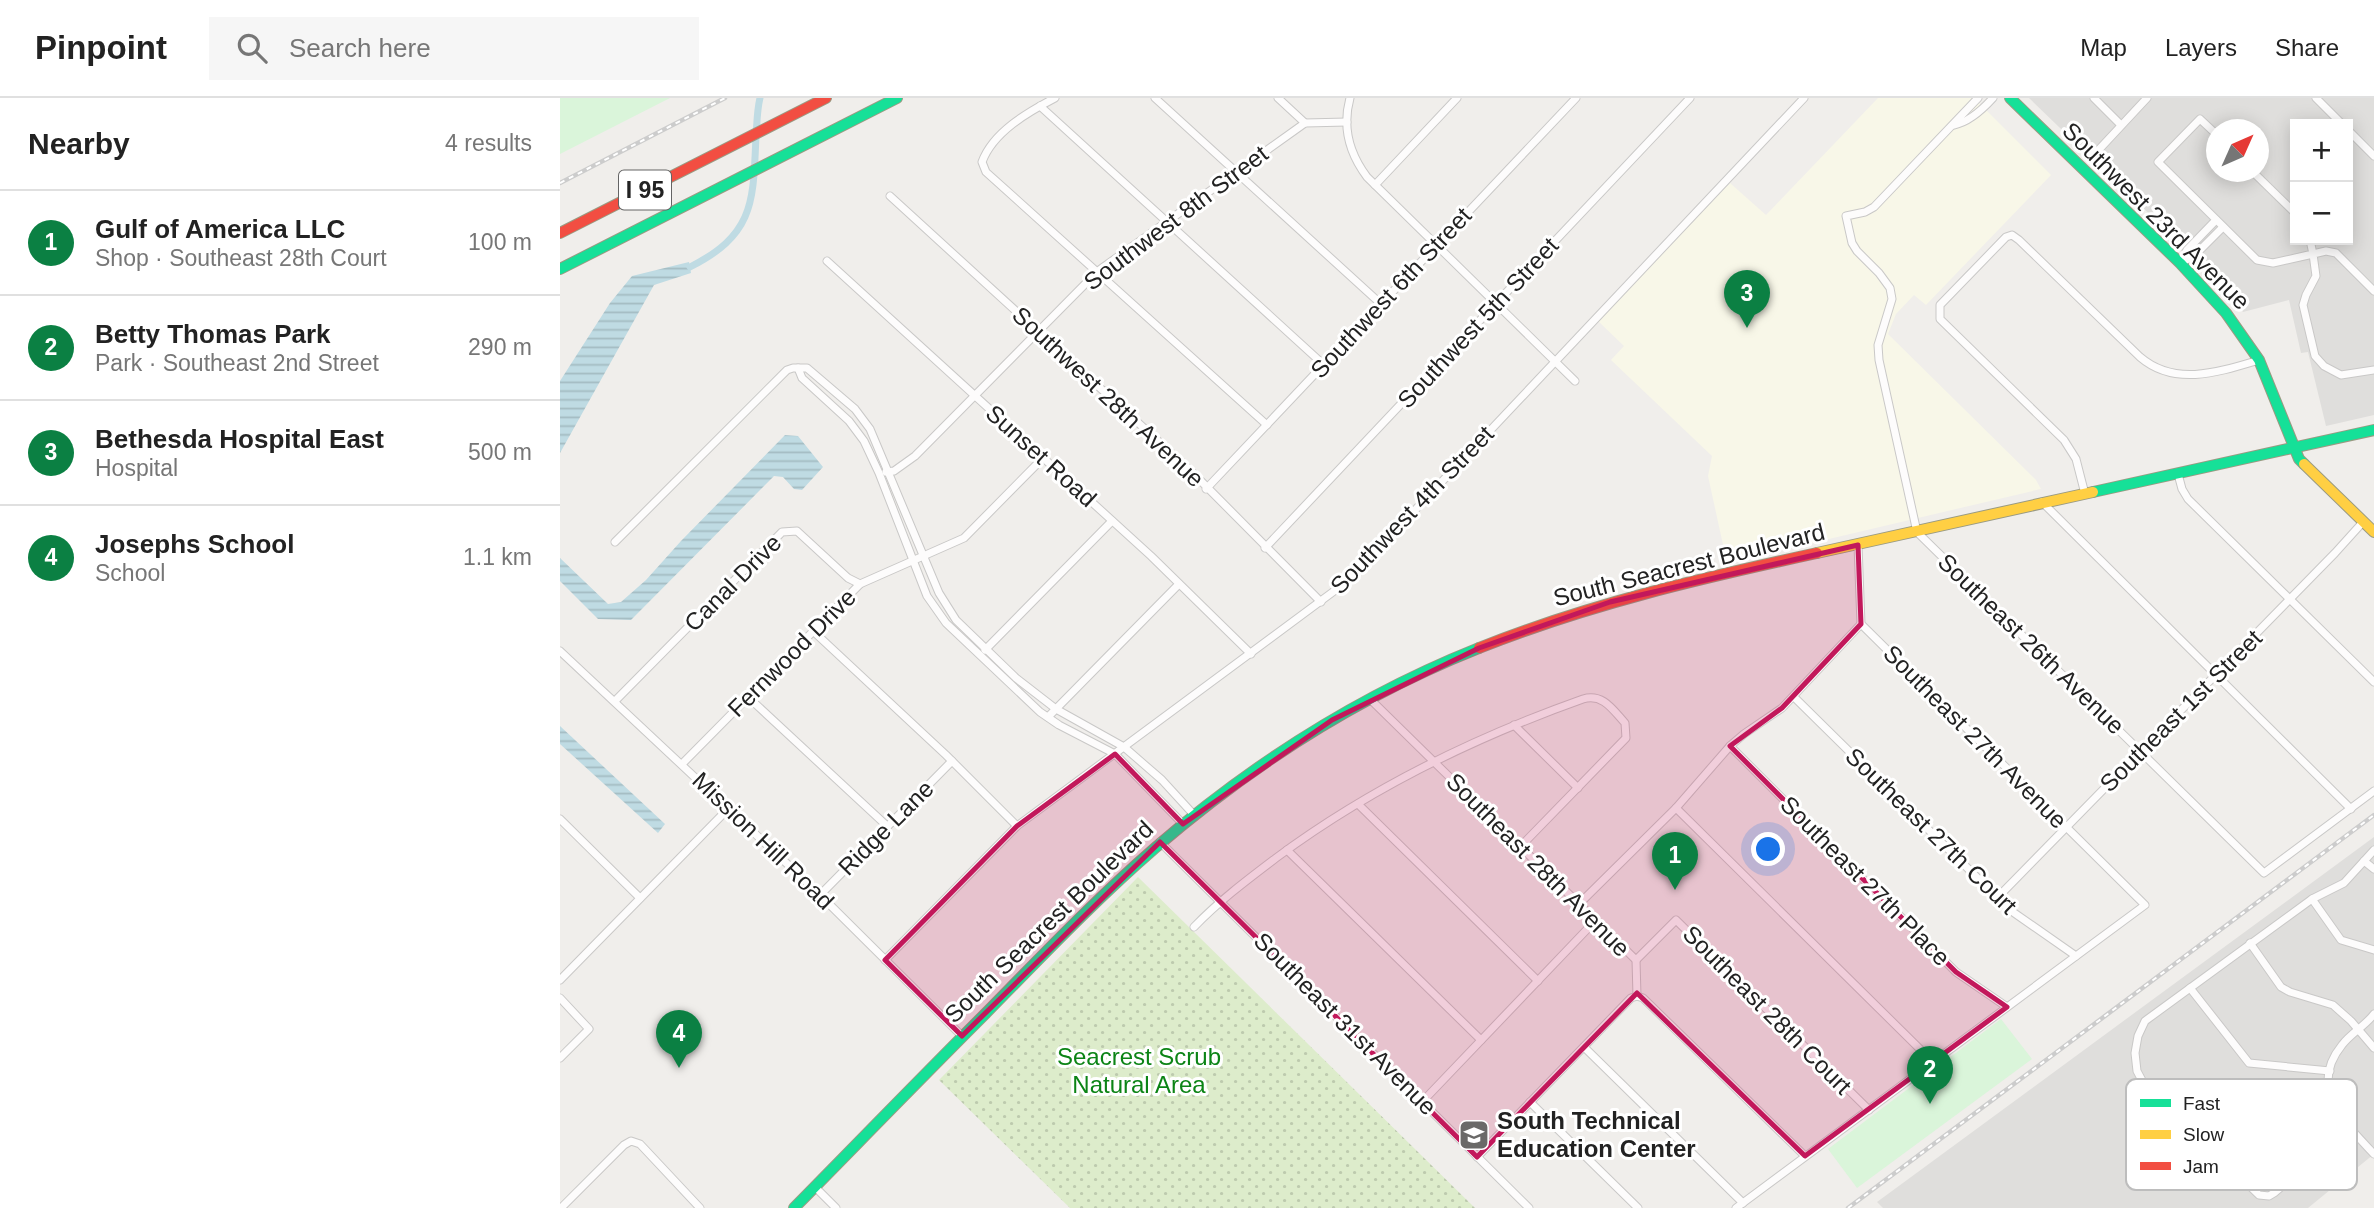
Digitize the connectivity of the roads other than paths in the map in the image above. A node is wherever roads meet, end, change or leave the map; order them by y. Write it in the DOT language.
graph roads {
  1 [pos="827,98"];
  2 [pos="897,98"];
  3 [pos="1055,98"];
  4 [pos="1155,98"];
  5 [pos="1278,98"];
  6 [pos="1350,98"];
  7 [pos="1457,98"];
  8 [pos="1576,98"];
  9 [pos="1690,98"];
  10 [pos="1804,98"];
  11 [pos="1978,98"];
  12 [pos="1993,98"];
  13 [pos="2010,98"];
  14 [pos="2094,98"];
  15 [pos="2147,98"];
  16 [pos="2316,98"];
  17 [pos="1040,106"];
  18 [pos="2337,119"];
  19 [pos="1347,122"];
  20 [pos="1305,123"];
  21 [pos="1954,125"];
  22 [pos="2121,125"];
  23 [pos="2206,125"];
  24 [pos="2353,135"];
  25 [pos="2092,156"];
  26 [pos="2374,156"];
  27 [pos="1236,172"];
  28 [pos="2263,182"];
  29 [pos="1375,186"];
  30 [pos="890,196"];
  31 [pos="2290,208"];
  32 [pos="2216,220"];
  33 [pos="1167,221"];
  34 [pos="2222,227"];
  35 [pos="560,233"];
  36 [pos="1437,245"];
  37 [pos="2311,245"];
  38 [pos="2313,254"];
  39 [pos="827,261"];
  40 [pos="2180,263"];
  41 [pos="560,269"];
  42 [pos="1098,271"];
  43 [pos="2374,291"];
  44 [pos="1496,303"];
  45 [pos="1381,304"];
  46 [pos="1039,331"];
  47 [pos="2259,359"];
  48 [pos="1556,361"];
  49 [pos="1324,365"];
  50 [pos="798,368"];
  51 [pos="2374,370"];
  52 [pos="1575,381"];
  53 [pos="975,396"];
  54 [pos="1267,425"];
  55 [pos="2374,430"];
  56 [pos="2294,448"];
  57 [pos="1043,458"];
  58 [pos="889,472"];
  59 [pos="879,473"];
  60 [pos="2178,474"];
  61 [pos="1206,489"];
  62 [pos="2085,494"];
  63 [pos="2042,502"];
  64 [pos="1112,521"];
  65 [pos="2363,522"];
  66 [pos="1917,532"];
  67 [pos="2374,532"];
  68 [pos="615,542"];
  69 [pos="1858,545"];
  70 [pos="1265,548"];
  71 [pos="923,556"];
  72 [pos="913,560"];
  73 [pos="860,584"];
  74 [pos="1179,584"];
  75 [pos="2290,599"];
  76 [pos="1321,602"];
  77 [pos="1861,624"];
  78 [pos="813,631"];
  79 [pos="986,649"];
  80 [pos="560,650"];
  81 [pos="1251,654"];
  82 [pos="978,656"];
  83 [pos="2215,676"];
  84 [pos="2374,682"];
  85 [pos="748,697"];
  86 [pos="1794,697"];
  87 [pos="1370,699"];
  88 [pos="615,701"];
  89 [pos="1056,709"];
  90 [pos="1048,718"];
  91 [pos="1514,725"];
  92 [pos="1730,746"];
  93 [pos="1124,747"];
  94 [pos="2141,752"];
  95 [pos="1115,754"];
  96 [pos="952,761"];
  97 [pos="1433,762"];
  98 [pos="682,764"];
  99 [pos="1578,788"];
  100 [pos="2374,791"];
  101 [pos="1358,804"];
  102 [pos="725,807"];
  103 [pos="1676,808"];
  104 [pos="2351,809"];
  105 [pos="1194,815"];
  106 [pos="560,819"];
  107 [pos="1183,824"];
  108 [pos="887,826"];
  109 [pos="1017,826"];
  110 [pos="2066,827"];
  111 [pos="1160,842"];
  112 [pos="1520,847"];
  113 [pos="1287,850"];
  114 [pos="2374,850"];
  115 [pos="2364,861"];
  116 [pos="2374,869"];
  117 [pos="820,895"];
  118 [pos="640,898"];
  119 [pos="1997,898"];
  120 [pos="2312,900"];
  121 [pos="1220,901"];
  122 [pos="1579,904"];
  123 [pos="1595,921"];
  124 [pos="1194,927"];
  125 [pos="2250,943"];
  126 [pos="2374,950"];
  127 [pos="2076,956"];
  128 [pos="885,960"];
  129 [pos="1636,960"];
  130 [pos="560,980"];
  131 [pos="1538,981"];
  132 [pos="2190,988"];
  133 [pos="1637,996"];
  134 [pos="560,998"];
  135 [pos="2007,1007"];
  136 [pos="2374,1014"];
  137 [pos="2359,1030"];
  138 [pos="962,1036"];
  139 [pos="1481,1040"];
  140 [pos="1584,1047"];
  141 [pos="2374,1048"];
  142 [pos="560,1058"];
  143 [pos="1933,1062"];
  144 [pos="2330,1071"];
  145 [pos="2142,1079"];
  146 [pos="2330,1079"];
  147 [pos="1423,1101"];
  148 [pos="1530,1102"];
  149 [pos="1869,1110"];
  150 [pos="2357,1135"];
  151 [pos="2372,1149"];
  152 [pos="1805,1156"];
  153 [pos="1477,1157"];
  154 [pos="815,1187"];
  155 [pos="2254,1190"];
  156 [pos="2278,1190"];
  157 [pos="1743,1203"];
  158 [pos="561,1208"];
  159 [pos="701,1208"];
  160 [pos="794,1208"];
  161 [pos="836,1208"];
  162 [pos="1529,1208"];
  163 [pos="1638,1208"];
  164 [pos="1736,1208"];
  1 -- 35 [label="main road, I 95"];
  2 -- 41 [label="main road, I 95"];
  3 -- 17 [label="street"];
  4 -- 27 [label="street"];
  5 -- 20 [label="street"];
  6 -- 19 [label="street"];
  7 -- 29 [label="street"];
  8 -- 36 [label="street, Southwest 6th Street"];
  9 -- 44 [label="street, Southwest 5th Street"];
  10 -- 48 [label="street, Southwest 4th Street"];
  11 -- 21 [label="street"];
  12 -- 21 [label="street"];
  13 -- 40 [label="main road, Southwest 23rd Avenue"];
  14 -- 22 [label="street"];
  15 -- 22 [label="street"];
  16 -- 18 [label="street"];
  17 -- 33 [label="street"];
  17 -- 42 [label="street"];
  19 -- 20 [label="street"];
  19 -- 29 [label="street"];
  20 -- 27 [label="street, Southwest 8th Street"];
  21 -- 66 [label="street"];
  22 -- 25 [label="street"];
  23 -- 32 [label="street"];
  24 -- 26 [label="street"];
  27 -- 33 [label="street, Southwest 8th Street"];
  27 -- 45 [label="street"];
  28 -- 31 [label="street"];
  29 -- 36 [label="street"];
  30 -- 46 [label="street, Southwest 28th Avenue"];
  32 -- 34 [label="street"];
  32 -- 40 [label="street"];
  33 -- 42 [label="street, Southwest 8th Street"];
  33 -- 49 [label="street"];
  34 -- 38 [label="street"];
  34 -- 40 [label="street"];
  36 -- 44 [label="street"];
  36 -- 45 [label="street, Southwest 6th Street"];
  37 -- 38 [label="street"];
  38 -- 43 [label="street"];
  38 -- 51 [label="street"];
  39 -- 53 [label="street, Sunset Road"];
  40 -- 47 [label="main road, Southwest 23rd Avenue"];
  42 -- 46 [label="street, Southwest 8th Street"];
  42 -- 54 [label="street"];
  44 -- 48 [label="street"];
  44 -- 70 [label="street, Southwest 5th Street"];
  45 -- 49 [label="street, Southwest 6th Street"];
  46 -- 53 [label="street, Southwest 8th Street"];
  46 -- 61 [label="street, Southwest 28th Avenue"];
  47 -- 56 [label="main road, Southwest 23rd Avenue"];
  47 -- 62 [label="street"];
  48 -- 52 [label="street"];
  48 -- 76 [label="street, Southwest 4th Street"];
  49 -- 54 [label="street, Southwest 6th Street"];
  50 -- 58 [label="street"];
  50 -- 59 [label="street"];
  50 -- 68 [label="street"];
  53 -- 57 [label="street, Sunset Road"];
  53 -- 58 [label="street, Southwest 8th Street"];
  54 -- 61 [label="street, Southwest 6th Street"];
  55 -- 56 [label="main road, South Seacrest Boulevard"];
  56 -- 60 [label="main road, South Seacrest Boulevard"];
  56 -- 65 [label="main road, Southwest 23rd Avenue"];
  57 -- 64 [label="street, Sunset Road"];
  57 -- 71 [label="street, Fernwood Drive"];
  58 -- 59 [label="street"];
  58 -- 71 [label="street"];
  59 -- 72 [label="street"];
  60 -- 62 [label="main road, South Seacrest Boulevard"];
  60 -- 75 [label="street"];
  61 -- 70 [label="street, Southwest 28th Avenue"];
  62 -- 63 [label="main road, South Seacrest Boulevard"];
  63 -- 66 [label="main road, South Seacrest Boulevard"];
  63 -- 83 [label="street"];
  64 -- 74 [label="street, Sunset Road"];
  64 -- 79 [label="street"];
  65 -- 67 [label="main road, Southwest 23rd Avenue"];
  65 -- 75 [label="street, Southeast 1st Street"];
  66 -- 69 [label="main road, South Seacrest Boulevard"];
  66 -- 94 [label="street, Southeast 26th Avenue"];
  69 -- 77 [label="street, Southeast 27th Avenue"];
  69 -- 87 [label="main road, South Seacrest Boulevard"];
  70 -- 76 [label="street, Southwest 28th Avenue"];
  71 -- 72 [label="street, Fernwood Drive"];
  71 -- 79 [label="street"];
  72 -- 73 [label="street, Fernwood Drive"];
  72 -- 82 [label="street"];
  73 -- 78 [label="street, Fernwood Drive"];
  73 -- 88 [label="street, Canal Drive"];
  74 -- 81 [label="street, Sunset Road"];
  74 -- 89 [label="street"];
  75 -- 83 [label="street, Southeast 1st Street"];
  75 -- 84 [label="street"];
  76 -- 81 [label="street, Southwest 4th Street"];
  77 -- 86 [label="street"];
  77 -- 110 [label="street, Southeast 27th Avenue"];
  78 -- 85 [label="street, Fernwood Drive"];
  78 -- 96 [label="street"];
  79 -- 82 [label="street"];
  79 -- 89 [label="street"];
  80 -- 88 [label="street, Mission Hill Road"];
  81 -- 93 [label="street, Southwest 4th Street"];
  82 -- 90 [label="street"];
  83 -- 94 [label="street, Southeast 1st Street"];
  83 -- 104 [label="street"];
  85 -- 98 [label="street, Fernwood Drive"];
  85 -- 108 [label="street"];
  86 -- 92 [label="street"];
  86 -- 119 [label="street, Southeast 27th Court"];
  87 -- 97 [label="street, Southeast 28th Avenue"];
  87 -- 105 [label="main road, South Seacrest Boulevard"];
  88 -- 98 [label="street, Mission Hill Road"];
  89 -- 90 [label="street"];
  89 -- 93 [label="street"];
  90 -- 95 [label="street"];
  91 -- 97 [label="street"];
  91 -- 99 [label="street"];
  91 -- 99 [label="street"];
  92 -- 103 [label="street"];
  92 -- 135 [label="street, Southeast 27th Place"];
  93 -- 95 [label="street, Southwest 4th Street"];
  93 -- 105 [label="street"];
  94 -- 104 [label="street, Southeast 26th Avenue"];
  94 -- 110 [label="street, Southeast 1st Street"];
  95 -- 107 [label="street"];
  95 -- 109 [label="street, Southwest 4th Street"];
  96 -- 108 [label="street, Ridge Lane"];
  96 -- 109 [label="street"];
  97 -- 101 [label="street"];
  97 -- 112 [label="street, Southeast 28th Avenue"];
  98 -- 102 [label="street, Mission Hill Road"];
  99 -- 112 [label="street"];
  100 -- 104 [label="street"];
  101 -- 113 [label="street"];
  101 -- 131 [label="street"];
  102 -- 117 [label="street, Mission Hill Road"];
  102 -- 118 [label="street"];
  103 -- 122 [label="street"];
  103 -- 143 [label="street"];
  105 -- 107 [label="main road, South Seacrest Boulevard"];
  106 -- 118 [label="street"];
  107 -- 111 [label="main road, South Seacrest Boulevard"];
  108 -- 117 [label="street, Ridge Lane"];
  109 -- 128 [label="street, Southwest 4th Street"];
  110 -- 119 [label="street, Southeast 1st Street"];
  110 -- 127 [label="street, Southeast 27th Avenue"];
  111 -- 121 [label="street, Southeast 31st Avenue"];
  111 -- 138 [label="main road, South Seacrest Boulevard"];
  112 -- 122 [label="street, Southeast 28th Avenue"];
  113 -- 121 [label="street"];
  113 -- 139 [label="street"];
  114 -- 115 [label="street"];
  115 -- 116 [label="street"];
  115 -- 120 [label="street"];
  117 -- 128 [label="street, Mission Hill Road"];
  118 -- 130 [label="street"];
  119 -- 127 [label="street, Southeast 27th Court"];
  120 -- 125 [label="street"];
  120 -- 126 [label="street"];
  121 -- 124 [label="street"];
  121 -- 147 [label="street, Southeast 31st Avenue"];
  122 -- 123 [label="street, Southeast 28th Avenue"];
  123 -- 129 [label="street, Southeast 28th Avenue"];
  123 -- 131 [label="street"];
  125 -- 132 [label="street"];
  125 -- 137 [label="street"];
  127 -- 135 [label="street"];
  128 -- 138 [label="street, Mission Hill Road"];
  129 -- 133 [label="street, Southeast 28th Avenue"];
  129 -- 149 [label="street, Southeast 28th Court"];
  131 -- 139 [label="street"];
  132 -- 144 [label="street"];
  132 -- 145 [label="street"];
  133 -- 140 [label="street"];
  133 -- 152 [label="street"];
  134 -- 142 [label="street"];
  135 -- 143 [label="street"];
  136 -- 137 [label="street"];
  137 -- 141 [label="street"];
  137 -- 144 [label="street"];
  138 -- 154 [label="main road, South Seacrest Boulevard"];
  139 -- 147 [label="street"];
  140 -- 148 [label="street"];
  140 -- 157 [label="street"];
  143 -- 149 [label="street"];
  144 -- 146 [label="street"];
  147 -- 153 [label="street, Southeast 31st Avenue"];
  148 -- 153 [label="street"];
  148 -- 163 [label="street"];
  149 -- 152 [label="street"];
  150 -- 151 [label="street"];
  152 -- 157 [label="street"];
  153 -- 162 [label="street, Southeast 31st Avenue"];
  154 -- 160 [label="main road, South Seacrest Boulevard"];
  154 -- 161 [label="street"];
  155 -- 156 [label="street"];
  157 -- 164 [label="street"];
  158 -- 159 [label="street"];
}
